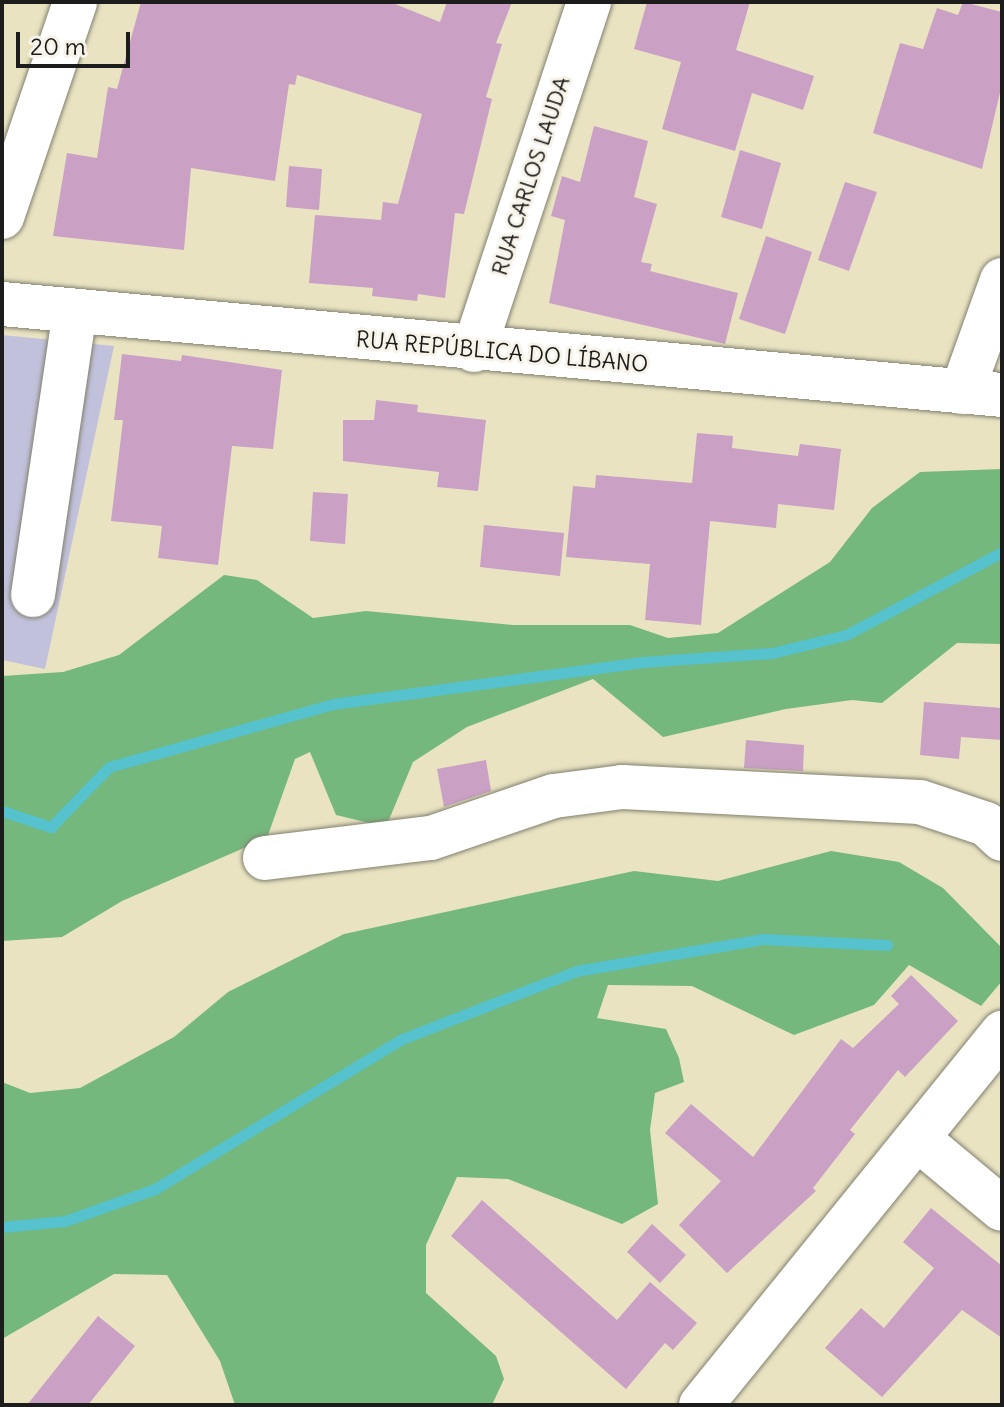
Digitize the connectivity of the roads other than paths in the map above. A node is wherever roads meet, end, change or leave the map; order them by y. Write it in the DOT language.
graph roads {
  1 [pos="75,2"];
  2 [pos="589,2"];
  3 [pos="2,217"];
  4 [pos="1002,280"];
  5 [pos="2,304"];
  6 [pos="75,311"];
  7 [pos="474,350"];
  8 [pos="982,394"];
  9 [pos="33,595"];
  10 [pos="1002,839"];
  11 [pos="265,858"];
  12 [pos="1002,1033"];
  13 [pos="918,1139"];
  14 [pos="1002,1209"];
  15 [pos="701,1405"];
  1 -- 3 [label="street"];
  2 -- 7 [label="street, RUA CARLOS LAUDA"];
  4 -- 8 [label="street"];
  5 -- 6 [label="street, RUA REPÚBLICA DO LÍBANO"];
  6 -- 7 [label="street, RUA REPÚBLICA DO LÍBANO"];
  6 -- 9 [label="street"];
  7 -- 8 [label="street, RUA REPÚBLICA DO LÍBANO"];
  10 -- 11 [label="street"];
  12 -- 13 [label="street"];
  13 -- 14 [label="street"];
  13 -- 15 [label="street"];
}
